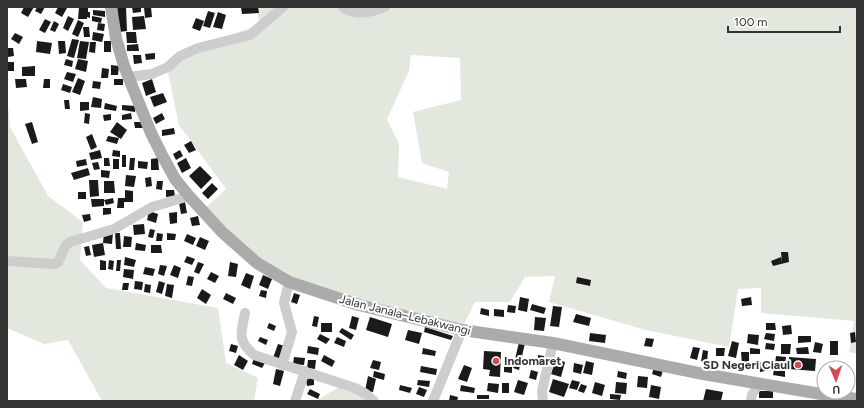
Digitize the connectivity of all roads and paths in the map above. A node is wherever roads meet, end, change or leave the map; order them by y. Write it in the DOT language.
graph roads {
  1 [pos="111,7"];
  2 [pos="283,7"];
  3 [pos="343,7"];
  4 [pos="385,7"];
  5 [pos="129,77"];
  6 [pos="189,196"];
  7 [pos="7,261"];
  8 [pos="289,282"];
  9 [pos="245,314"];
  10 [pos="462,330"];
  11 [pos="553,343"];
  12 [pos="282,365"];
  13 [pos="305,371"];
  14 [pos="759,383"];
  15 [pos="857,399"];
  16 [pos="295,401"];
  17 [pos="373,401"];
  18 [pos="434,401"];
  19 [pos="543,401"];
  20 [pos="751,401"];
  1 -- 5 [label="main road, Jalan Janala–Lebakwangi"];
  2 -- 5 [label="street"];
  3 -- 4 [label="street"];
  5 -- 6 [label="main road, Jalan Janala–Lebakwangi"];
  6 -- 7 [label="street"];
  6 -- 8 [label="main road, Jalan Janala–Lebakwangi"];
  8 -- 10 [label="main road, Jalan Janala–Lebakwangi"];
  8 -- 12 [label="street"];
  9 -- 12 [label="street"];
  10 -- 11 [label="main road, Jalan Janala–Lebakwangi"];
  10 -- 18 [label="street"];
  11 -- 14 [label="main road, Jalan Janala–Lebakwangi"];
  11 -- 19 [label="street"];
  12 -- 13 [label="street"];
  13 -- 16 [label="street"];
  13 -- 17 [label="street"];
  14 -- 15 [label="main road, Jalan Janala–Lebakwangi"];
  14 -- 20 [label="street"];
}
